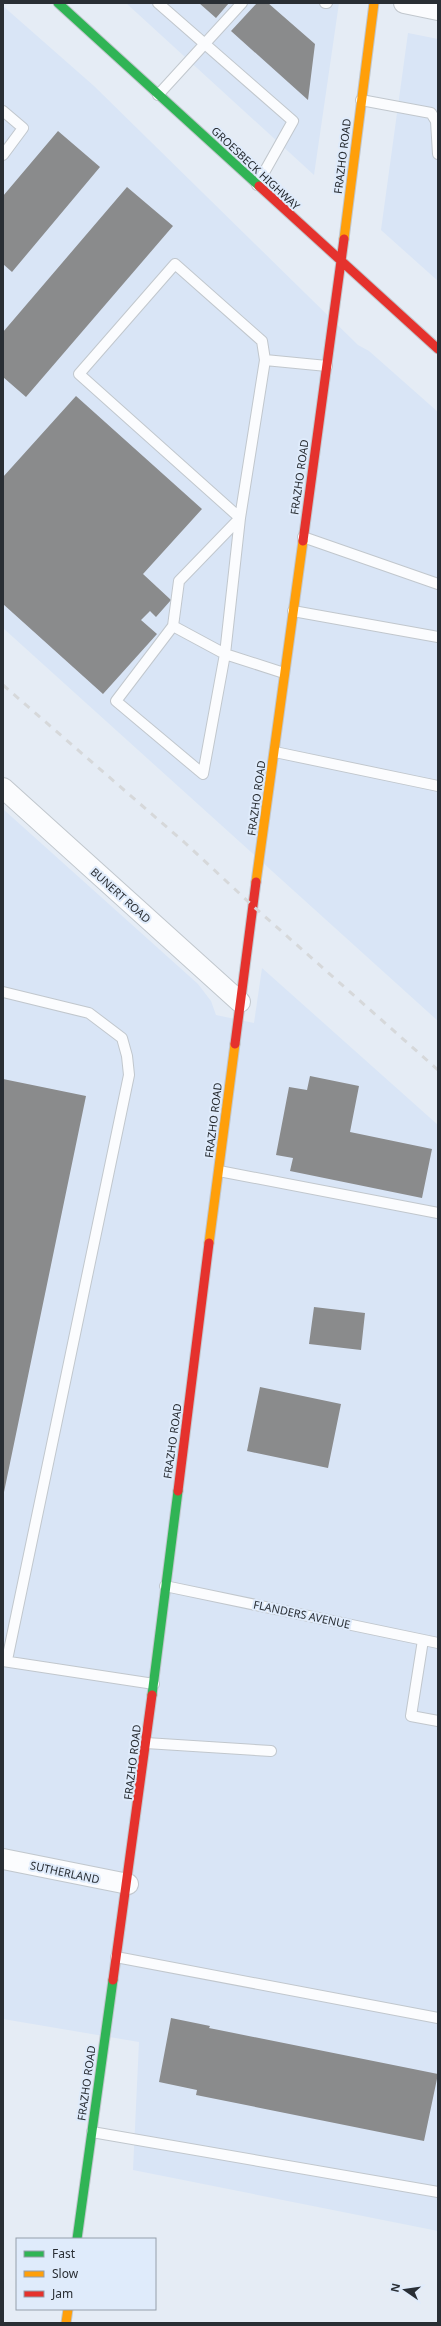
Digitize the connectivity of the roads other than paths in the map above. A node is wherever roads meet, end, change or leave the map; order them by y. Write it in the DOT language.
graph roads {
  1 [pos="58,3"];
  2 [pos="158,3"];
  3 [pos="242,3"];
  4 [pos="374,3"];
  5 [pos="404,3"];
  6 [pos="438,10"];
  7 [pos="204,44"];
  8 [pos="158,95"];
  9 [pos="362,100"];
  10 [pos="3,111"];
  11 [pos="438,154"];
  12 [pos="3,155"];
  13 [pos="257,185"];
  14 [pos="341,263"];
  15 [pos="438,349"];
  16 [pos="265,360"];
  17 [pos="327,366"];
  18 [pos="240,518"];
  19 [pos="303,537"];
  20 [pos="438,584"];
  21 [pos="293,611"];
  22 [pos="173,626"];
  23 [pos="438,637"];
  24 [pos="225,654"];
  25 [pos="284,673"];
  26 [pos="275,752"];
  27 [pos="438,786"];
  28 [pos="3,788"];
  29 [pos="3,992"];
  30 [pos="240,1002"];
  31 [pos="219,1171"];
  32 [pos="438,1213"];
  33 [pos="165,1586"];
  34 [pos="423,1640"];
  35 [pos="438,1643"];
  36 [pos="5,1660"];
  37 [pos="154,1684"];
  38 [pos="438,1721"];
  39 [pos="146,1743"];
  40 [pos="271,1751"];
  41 [pos="3,1859"];
  42 [pos="128,1884"];
  43 [pos="116,1957"];
  44 [pos="438,2018"];
  45 [pos="92,2132"];
  46 [pos="438,2192"];
  47 [pos="77,2238"];
  48 [pos="68,2310"];
  49 [pos="66,2323"];
  1 -- 8 [label="street, GROESBECK HIGHWAY"];
  2 -- 7 [label="lane"];
  3 -- 7 [label="lane"];
  4 -- 9 [label="street, FRAZHO ROAD"];
  5 -- 6 [label="street"];
  7 -- 8 [label="lane"];
  7 -- 13 [label="lane"];
  8 -- 13 [label="street, GROESBECK HIGHWAY"];
  9 -- 11 [label="lane"];
  9 -- 14 [label="street, FRAZHO ROAD"];
  10 -- 12 [label="lane"];
  13 -- 14 [label="street, GROESBECK HIGHWAY"];
  14 -- 15 [label="street, GROESBECK HIGHWAY"];
  14 -- 17 [label="street, FRAZHO ROAD"];
  16 -- 17 [label="lane"];
  16 -- 18 [label="lane"];
  16 -- 18 [label="lane"];
  17 -- 19 [label="street, FRAZHO ROAD"];
  18 -- 22 [label="lane"];
  18 -- 24 [label="lane"];
  19 -- 20 [label="lane"];
  19 -- 21 [label="street, FRAZHO ROAD"];
  21 -- 23 [label="lane"];
  21 -- 25 [label="street, FRAZHO ROAD"];
  22 -- 24 [label="lane"];
  22 -- 24 [label="lane"];
  24 -- 25 [label="lane"];
  25 -- 26 [label="street, FRAZHO ROAD"];
  26 -- 27 [label="lane"];
  26 -- 30 [label="street, FRAZHO ROAD"];
  28 -- 30 [label="street, BUNERT ROAD"];
  29 -- 36 [label="lane"];
  30 -- 31 [label="street, FRAZHO ROAD"];
  31 -- 32 [label="lane"];
  31 -- 33 [label="street, FRAZHO ROAD"];
  33 -- 34 [label="lane, FLANDERS AVENUE"];
  33 -- 37 [label="street, FRAZHO ROAD"];
  34 -- 35 [label="lane, FLANDERS AVENUE"];
  34 -- 38 [label="lane"];
  36 -- 37 [label="lane"];
  37 -- 39 [label="street, FRAZHO ROAD"];
  39 -- 40 [label="lane"];
  39 -- 42 [label="street, FRAZHO ROAD"];
  41 -- 42 [label="street, SUTHERLAND"];
  42 -- 43 [label="street, FRAZHO ROAD"];
  43 -- 44 [label="lane"];
  43 -- 45 [label="street, FRAZHO ROAD"];
  45 -- 46 [label="lane"];
  45 -- 47 [label="street, FRAZHO ROAD"];
  48 -- 49 [label="street"];
}
